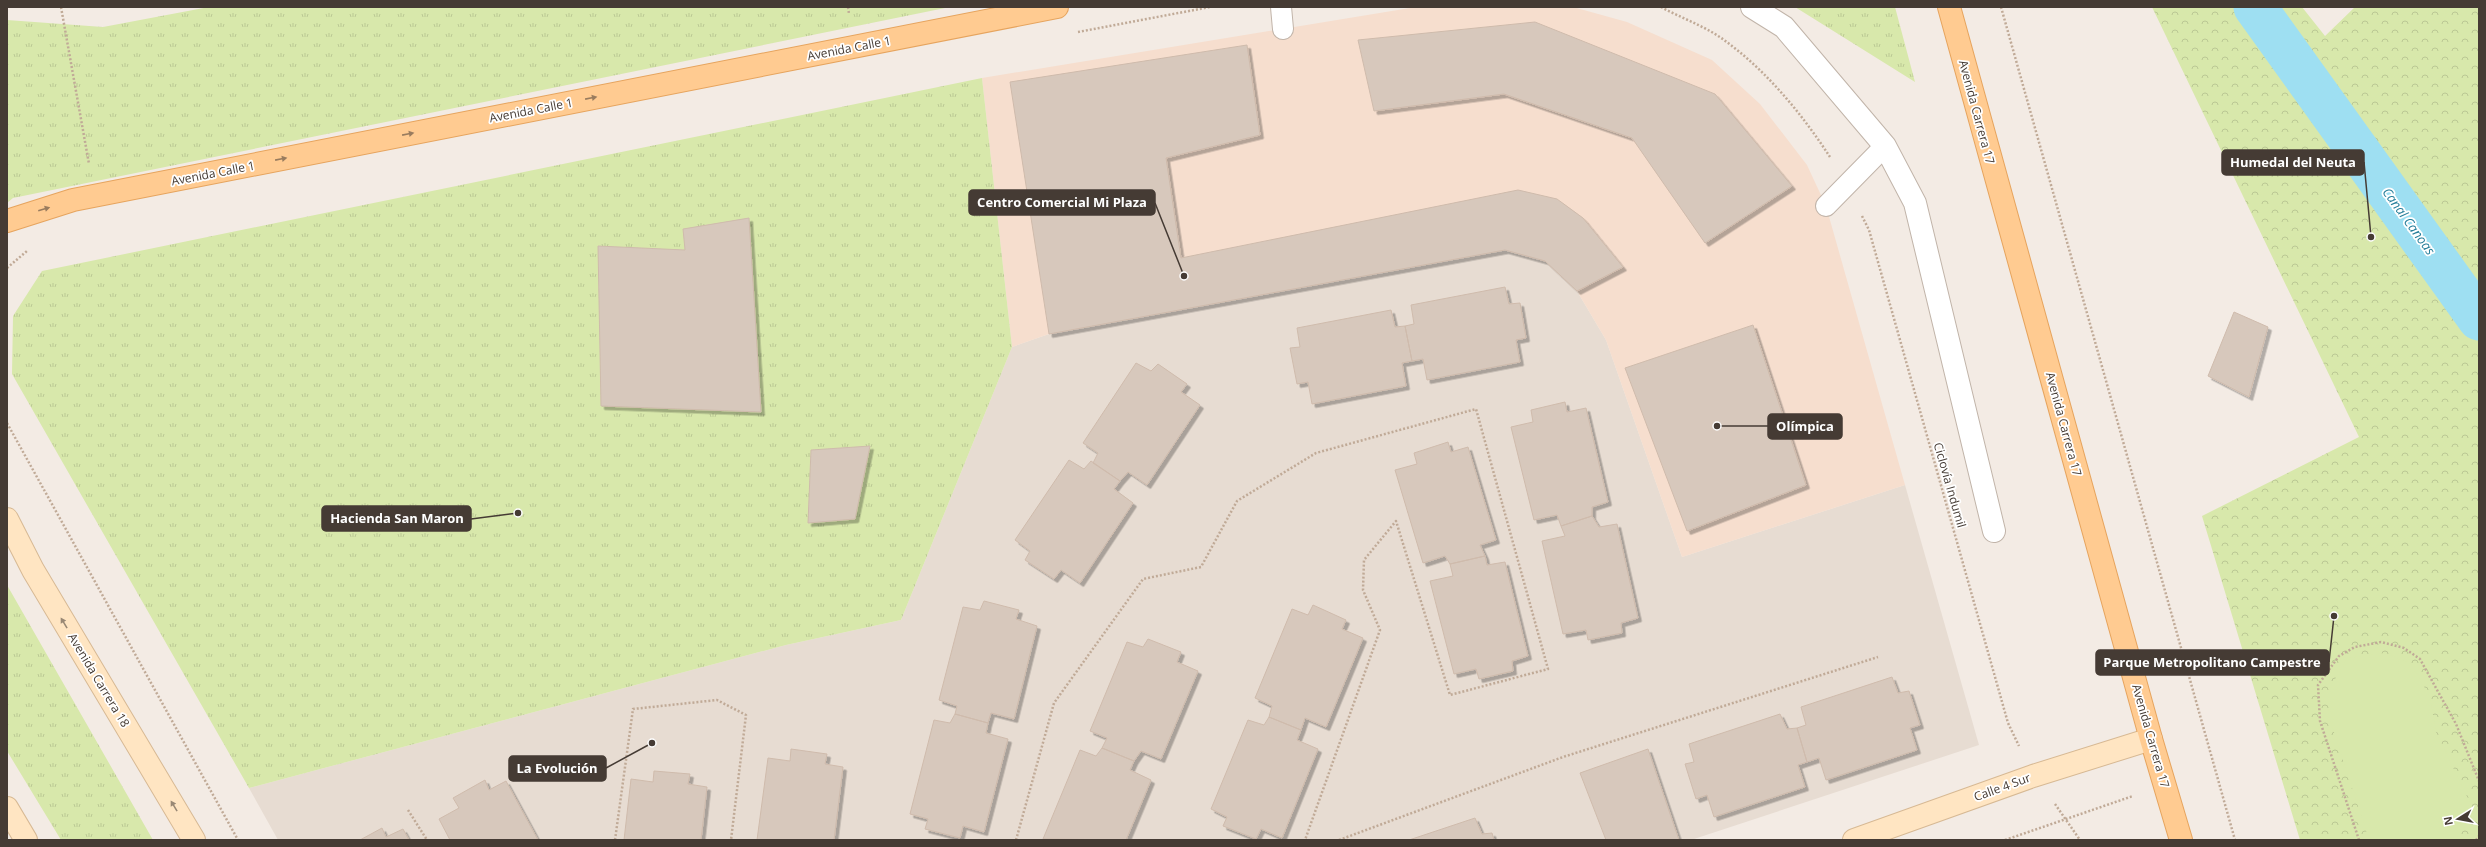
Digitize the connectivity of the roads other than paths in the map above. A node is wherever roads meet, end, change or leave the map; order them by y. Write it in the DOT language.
graph roads {
  1 [pos="1057,7"];
  2 [pos="1281,7"];
  3 [pos="1752,7"];
  4 [pos="1949,7"];
  5 [pos="1283,29"];
  6 [pos="1885,146"];
  7 [pos="1826,206"];
  8 [pos="7,221"];
  9 [pos="7,519"];
  10 [pos="1994,531"];
  11 [pos="2151,739"];
  12 [pos="7,808"];
  13 [pos="26,840"];
  14 [pos="194,840"];
  15 [pos="1854,840"];
  16 [pos="2181,840"];
  8 -- 1 [label="main road, Avenida Calle 1, one-way"];
  2 -- 5 [label="lane"];
  3 -- 6 [label="street"];
  4 -- 11 [label="main road, Avenida Carrera 17"];
  6 -- 7 [label="lane"];
  6 -- 10 [label="street"];
  14 -- 9 [label="main road, Avenida Carrera 18, one-way"];
  11 -- 15 [label="main road, Calle 4 Sur"];
  11 -- 16 [label="main road, Avenida Carrera 17"];
  12 -- 13 [label="main road"];
}
